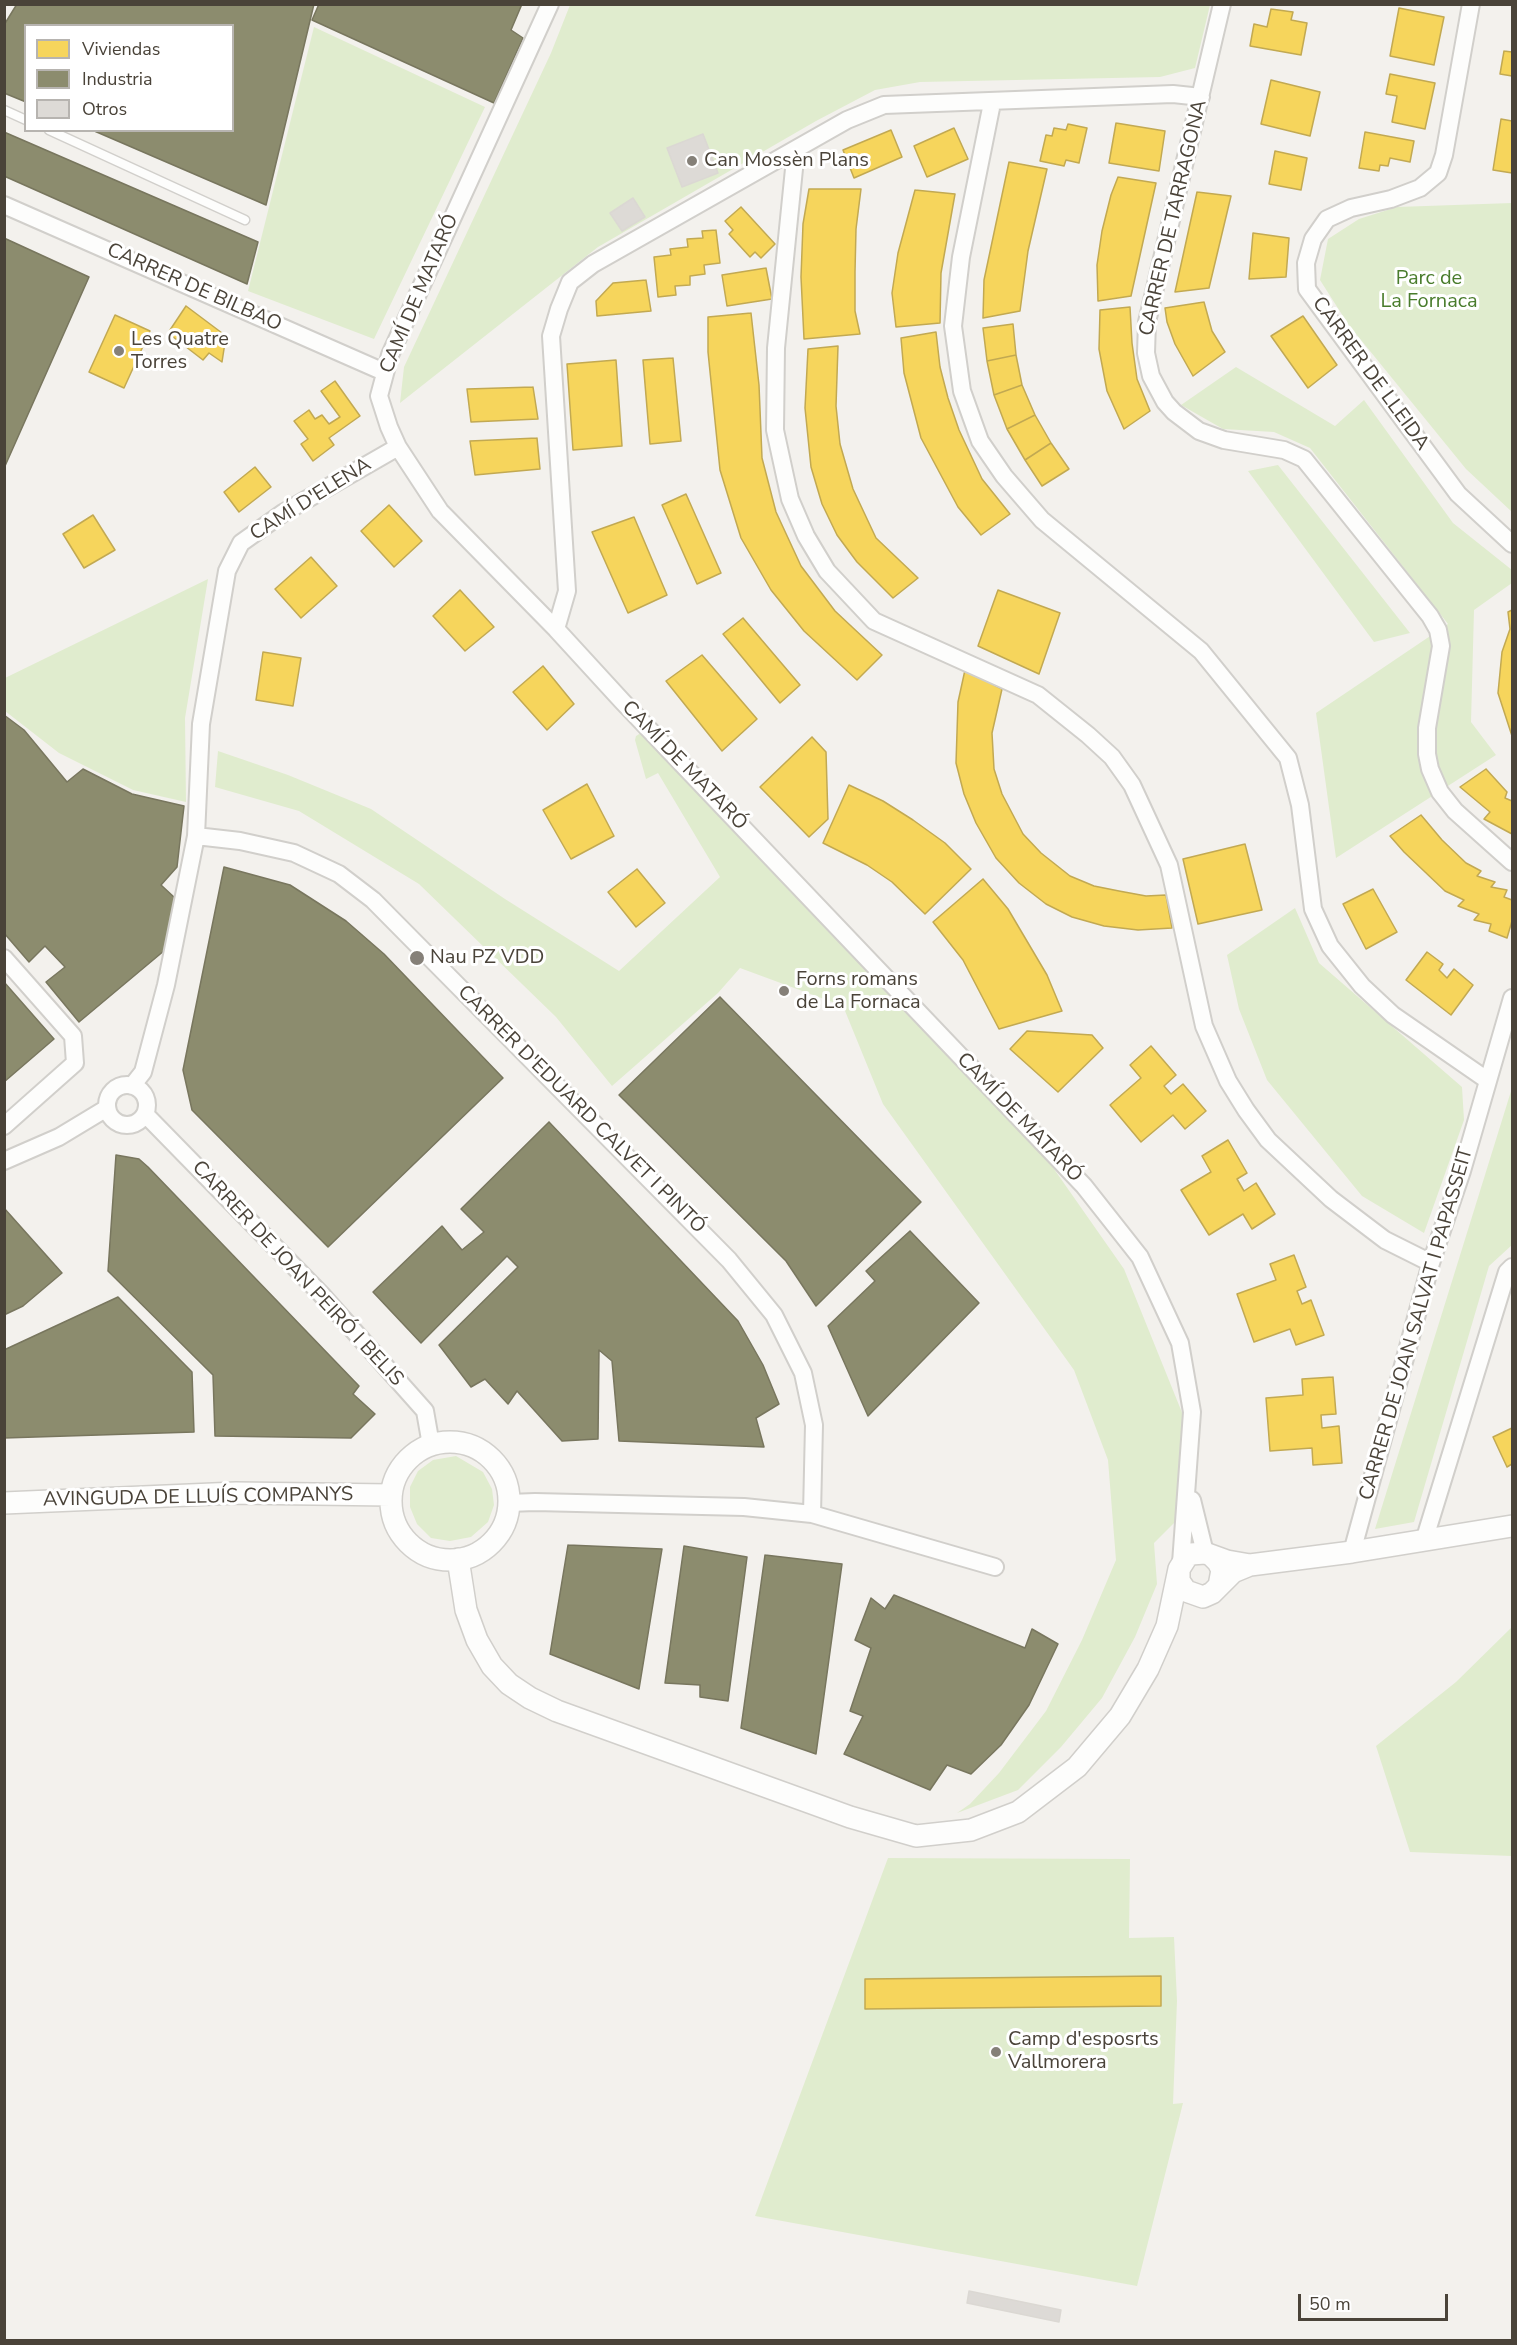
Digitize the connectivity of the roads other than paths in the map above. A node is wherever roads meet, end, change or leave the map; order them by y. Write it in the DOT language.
graph roads {
  1 [pos="550,4"];
  2 [pos="1222,4"];
  3 [pos="1471,4"];
  4 [pos="1200,97"];
  5 [pos="992,102"];
  6 [pos="4,110"];
  7 [pos="24,119"];
  8 [pos="53,132"];
  9 [pos="796,149"];
  10 [pos="4,205"];
  11 [pos="245,220"];
  12 [pos="384,372"];
  13 [pos="398,447"];
  14 [pos="1512,544"];
  15 [pos="556,628"];
  16 [pos="196,836"];
  17 [pos="1512,862"];
  18 [pos="4,958"];
  19 [pos="1512,998"];
  20 [pos="1487,1080"];
  21 [pos="132,1086"];
  22 [pos="107,1108"];
  23 [pos="145,1114"];
  24 [pos="4,1126"];
  25 [pos="4,1161"];
  26 [pos="1431,1263"];
  27 [pos="1512,1267"];
  28 [pos="431,1445"];
  29 [pos="1188,1488"];
  30 [pos="391,1496"];
  31 [pos="4,1503"];
  32 [pos="509,1503"];
  33 [pos="812,1514"];
  34 [pos="1512,1526"];
  35 [pos="1424,1541"];
  36 [pos="1352,1552"];
  37 [pos="1209,1555"];
  38 [pos="458,1559"];
  39 [pos="1250,1565"];
  40 [pos="1180,1566"];
  41 [pos="995,1567"];
  42 [pos="1211,1591"];
  43 [pos="1167,1626"];
  1 -- 12 [label="street, CAMÍ DE MATARÓ"];
  2 -- 4 [label="street, CARRER DE TARRAGONA"];
  3 -- 14 [label="street, CARRER DE LLEIDA"];
  4 -- 5 [label="street"];
  4 -- 17 [label="street, CARRER DE TARRAGONA"];
  5 -- 9 [label="street"];
  5 -- 20 [label="street"];
  6 -- 7 [label="lane"];
  8 -- 11 [label="lane"];
  9 -- 15 [label="street"];
  9 -- 26 [label="street"];
  10 -- 12 [label="street, CARRER DE BILBAO"];
  12 -- 13 [label="street, CAMÍ DE MATARÓ"];
  13 -- 15 [label="street, CAMÍ DE MATARÓ"];
  13 -- 16 [label="street, CAMÍ D'ELENA"];
  15 -- 29 [label="street, CAMÍ DE MATARÓ"];
  16 -- 21 [label="street, CAMÍ D'ELENA"];
  16 -- 33 [label="street, CARRER D'EDUARD CALVET I PINTÓ"];
  18 -- 24 [label="street"];
  19 -- 20 [label="street, CARRER DE JOAN SALVAT I PAPASSEIT"];
  20 -- 26 [label="street, CARRER DE JOAN SALVAT I PAPASSEIT"];
  21 -- 22 [label="street"];
  21 -- 23 [label="street"];
  22 -- 23 [label="street"];
  22 -- 25 [label="street"];
  23 -- 28 [label="street, CARRER DE JOAN PEIRÓ I BELIS"];
  26 -- 36 [label="street, CARRER DE JOAN SALVAT I PAPASSEIT"];
  27 -- 35 [label="street"];
  28 -- 30 [label="street"];
  28 -- 32 [label="street"];
  29 -- 37 [label="street, CAMÍ DE MATARÓ"];
  29 -- 40 [label="street, CAMÍ DE MATARÓ"];
  30 -- 31 [label="street, AVINGUDA DE LLUÍS COMPANYS"];
  30 -- 38 [label="street"];
  32 -- 33 [label="street"];
  32 -- 38 [label="street"];
  33 -- 41 [label="street"];
  34 -- 35 [label="street"];
  35 -- 36 [label="street"];
  36 -- 39 [label="street"];
  37 -- 39 [label="street"];
  37 -- 40 [label="street"];
  37 -- 42 [label="street"];
  38 -- 43 [label="street"];
  39 -- 42 [label="street"];
  40 -- 42 [label="street"];
  40 -- 43 [label="street"];
  42 -- 43 [label="street"];
}
